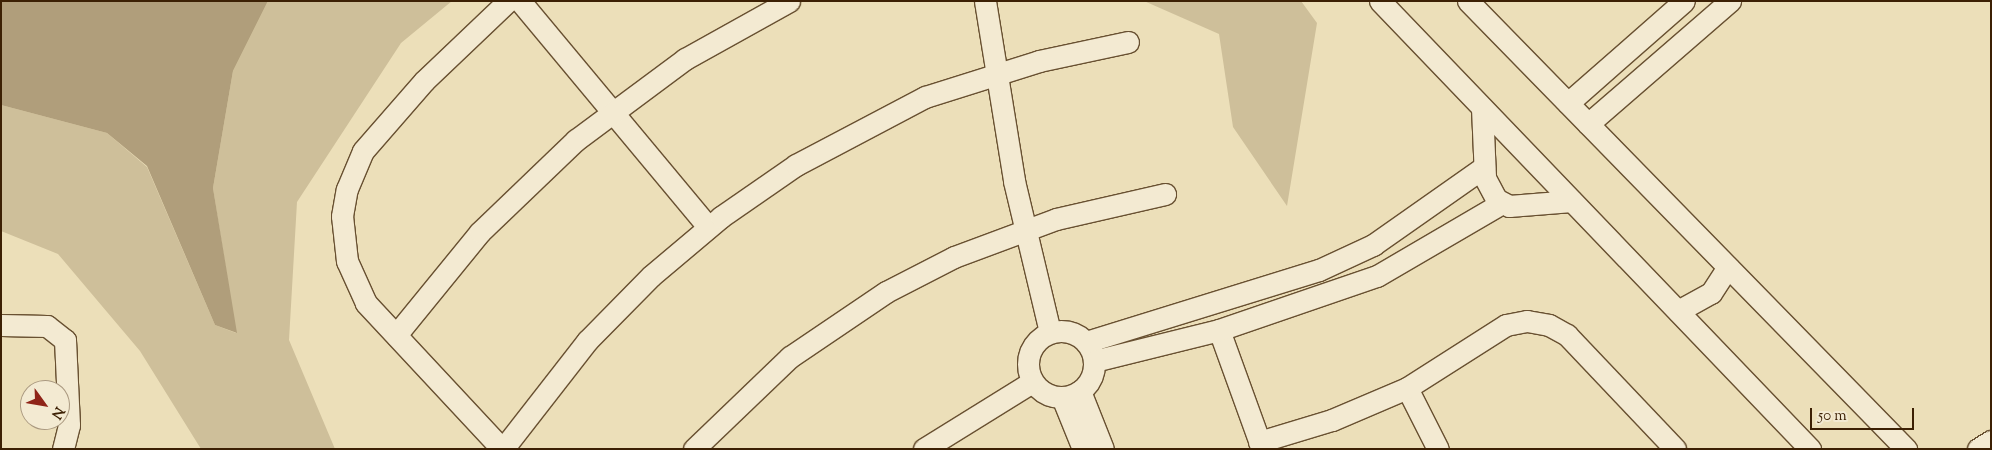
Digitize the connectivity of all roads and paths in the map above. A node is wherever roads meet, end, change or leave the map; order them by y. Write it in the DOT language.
graph roads {
  1 [pos="508,1"];
  2 [pos="520,1"];
  3 [pos="789,1"];
  4 [pos="985,1"];
  5 [pos="1380,1"];
  6 [pos="1468,1"];
  7 [pos="1684,1"];
  8 [pos="1730,1"];
  9 [pos="1128,42"];
  10 [pos="995,73"];
  11 [pos="1568,103"];
  12 [pos="1482,108"];
  13 [pos="610,112"];
  14 [pos="1588,124"];
  15 [pos="1484,167"];
  16 [pos="1165,194"];
  17 [pos="1572,200"];
  18 [pos="1502,204"];
  19 [pos="708,227"];
  20 [pos="1026,230"];
  21 [pos="1728,267"];
  22 [pos="1678,311"];
  23 [pos="1,325"];
  24 [pos="1219,330"];
  25 [pos="1050,332"];
  26 [pos="396,335"];
  27 [pos="1090,352"];
  28 [pos="1032,382"];
  29 [pos="1408,388"];
  30 [pos="1071,394"];
  31 [pos="1991,441"];
  32 [pos="1260,445"];
  33 [pos="63,449"];
  34 [pos="502,449"];
  35 [pos="694,449"];
  36 [pos="924,449"];
  37 [pos="1083,449"];
  38 [pos="1103,449"];
  39 [pos="1438,449"];
  40 [pos="1676,449"];
  41 [pos="1810,449"];
  42 [pos="1906,449"];
  43 [pos="1978,449"];
  1 -- 26 [label="street"];
  2 -- 13 [label="street"];
  3 -- 13 [label="street"];
  4 -- 10 [label="street"];
  5 -- 12 [label="street"];
  6 -- 11 [label="street"];
  7 -- 11 [label="street"];
  8 -- 14 [label="street"];
  9 -- 10 [label="street"];
  10 -- 19 [label="street"];
  10 -- 20 [label="street"];
  11 -- 14 [label="street"];
  12 -- 15 [label="street"];
  12 -- 17 [label="street"];
  13 -- 19 [label="street"];
  13 -- 26 [label="street"];
  14 -- 21 [label="street"];
  15 -- 18 [label="street"];
  15 -- 27 [label="street"];
  16 -- 20 [label="street"];
  17 -- 18 [label="street"];
  17 -- 22 [label="street"];
  18 -- 24 [label="street"];
  19 -- 34 [label="street"];
  20 -- 25 [label="street"];
  20 -- 35 [label="street"];
  21 -- 22 [label="street"];
  21 -- 42 [label="street"];
  22 -- 41 [label="street"];
  23 -- 33 [label="street"];
  24 -- 27 [label="street"];
  24 -- 32 [label="street"];
  25 -- 27 [label="street"];
  25 -- 28 [label="street"];
  26 -- 34 [label="street"];
  27 -- 30 [label="street"];
  28 -- 30 [label="street"];
  28 -- 36 [label="street"];
  29 -- 32 [label="street"];
  29 -- 39 [label="street"];
  29 -- 40 [label="street"];
  30 -- 37 [label="street"];
  30 -- 38 [label="street"];
  31 -- 43 [label="street"];
}
